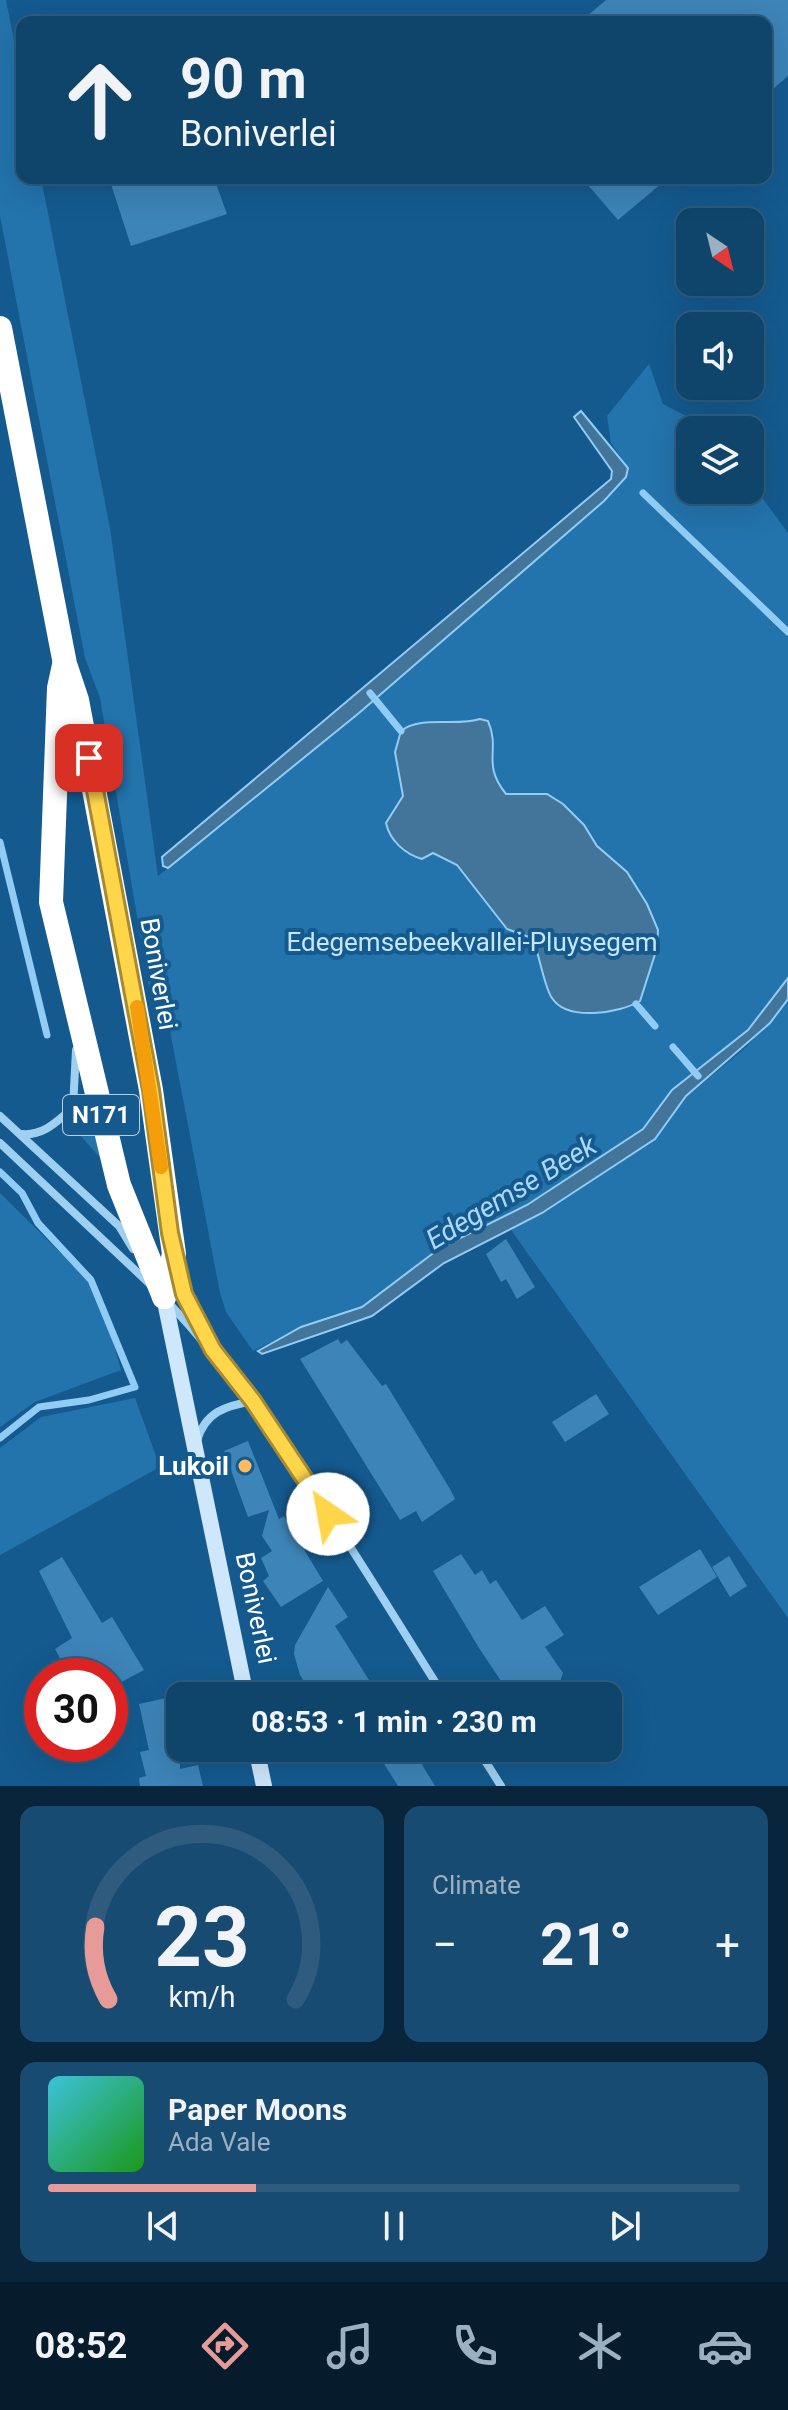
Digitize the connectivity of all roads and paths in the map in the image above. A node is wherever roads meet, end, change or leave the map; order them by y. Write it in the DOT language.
graph roads {
  1 [pos="0,328"];
  2 [pos="65,664"];
  3 [pos="75,1013"];
  4 [pos="0,1116"];
  5 [pos="22,1134"];
  6 [pos="0,1143"];
  7 [pos="174,1254"];
  8 [pos="164,1297"];
  9 [pos="213,1350"];
  10 [pos="253,1401"];
  11 [pos="195,1451"];
  12 [pos="243,1682"];
  13 [pos="435,1682"];
  14 [pos="259,1762"];
  15 [pos="486,1762"];
  16 [pos="264,1786"];
  17 [pos="501,1786"];
  1 -- 2 [label="highway, Boniverlei / N171"];
  2 -- 3 [label="highway, Boniverlei / N171"];
  2 -- 7 [label="highway, Boniverlei / N171"];
  3 -- 5 [label="street, Boniverlei"];
  3 -- 8 [label="highway, Boniverlei / N171"];
  4 -- 5 [label="street"];
  5 -- 8 [label="street"];
  6 -- 8 [label="street"];
  7 -- 8 [label="highway, Boniverlei / N171"];
  7 -- 9 [label="street"];
  8 -- 9 [label="street"];
  8 -- 11 [label="main road, Boniverlei / N171"];
  9 -- 10 [label="street"];
  10 -- 11 [label="street"];
  10 -- 13 [label="street"];
  11 -- 12 [label="main road, Boniverlei / N171"];
  14 -- 16 [label="main road"];
  15 -- 17 [label="street"];
}
